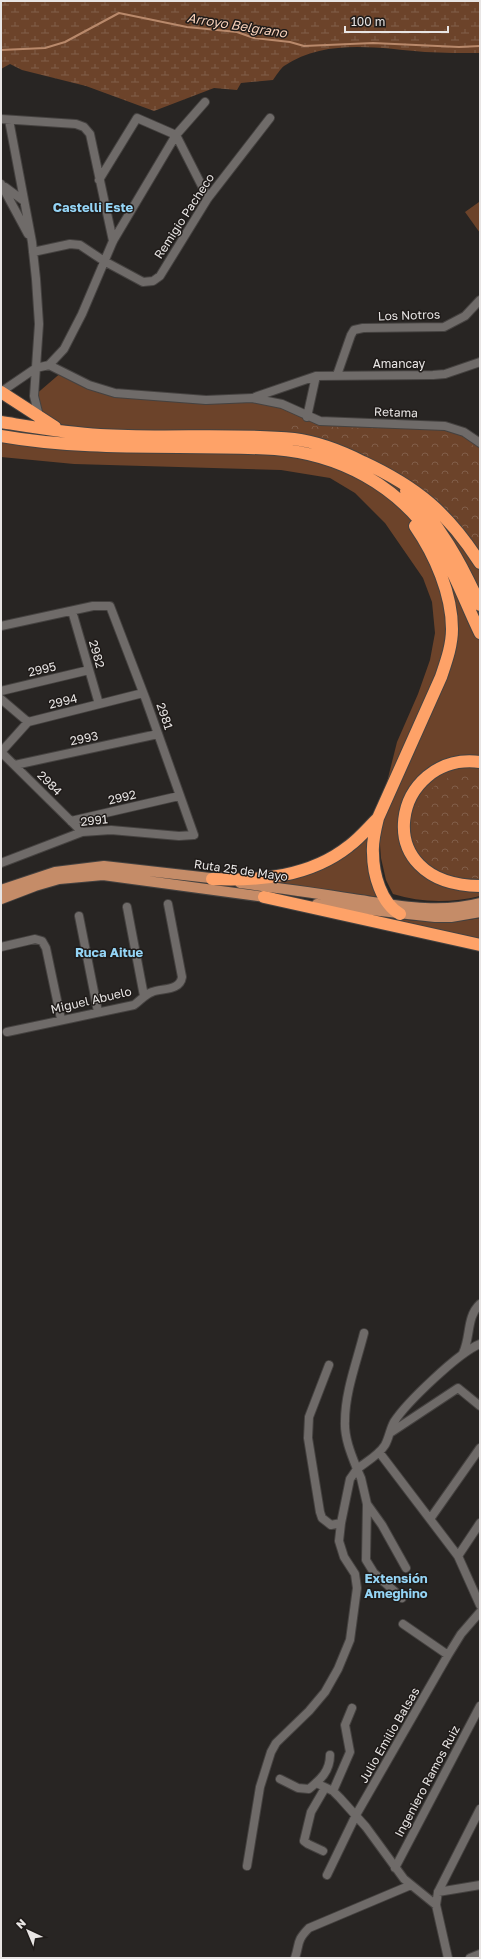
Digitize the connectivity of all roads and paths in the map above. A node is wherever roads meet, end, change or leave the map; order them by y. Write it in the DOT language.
graph roads {
  1 [pos="205,102"];
  2 [pos="270,118"];
  3 [pos="5,120"];
  4 [pos="176,135"];
  5 [pos="100,180"];
  6 [pos="2,185"];
  7 [pos="208,198"];
  8 [pos="24,201"];
  9 [pos="112,241"];
  10 [pos="32,242"];
  11 [pos="33,252"];
  12 [pos="104,261"];
  13 [pos="480,300"];
  14 [pos="480,362"];
  15 [pos="48,366"];
  16 [pos="36,368"];
  17 [pos="337,375"];
  18 [pos="316,376"];
  19 [pos="1,392"];
  20 [pos="252,398"];
  21 [pos="307,417"];
  22 [pos="40,419"];
  23 [pos="1,422"];
  24 [pos="65,431"];
  25 [pos="1,436"];
  26 [pos="480,444"];
  27 [pos="369,464"];
  28 [pos="393,494"];
  29 [pos="480,563"];
  30 [pos="480,605"];
  31 [pos="72,611"];
  32 [pos="1,626"];
  33 [pos="480,633"];
  34 [pos="89,670"];
  35 [pos="1,691"];
  36 [pos="143,693"];
  37 [pos="1,699"];
  38 [pos="99,704"];
  39 [pos="28,722"];
  40 [pos="158,734"];
  41 [pos="1,752"];
  42 [pos="480,762"];
  43 [pos="15,765"];
  44 [pos="180,796"];
  45 [pos="378,818"];
  46 [pos="71,821"];
  47 [pos="82,832"];
  48 [pos="194,835"];
  49 [pos="1,863"];
  50 [pos="212,878"];
  51 [pos="16,884"];
  52 [pos="1,885"];
  53 [pos="480,886"];
  54 [pos="1,890"];
  55 [pos="264,897"];
  56 [pos="1,899"];
  57 [pos="480,902"];
  58 [pos="168,904"];
  59 [pos="388,904"];
  60 [pos="127,907"];
  61 [pos="480,912"];
  62 [pos="400,914"];
  63 [pos="79,916"];
  64 [pos="480,945"];
  65 [pos="1,947"];
  66 [pos="144,996"];
  67 [pos="98,1012"];
  68 [pos="61,1019"];
  69 [pos="7,1032"];
  70 [pos="480,1304"];
  71 [pos="364,1333"];
  72 [pos="480,1344"];
  73 [pos="462,1354"];
  74 [pos="328,1365"];
  75 [pos="480,1406"];
  76 [pos="390,1433"];
  77 [pos="480,1448"];
  78 [pos="379,1452"];
  79 [pos="357,1469"];
  80 [pos="367,1504"];
  81 [pos="430,1519"];
  82 [pos="480,1522"];
  83 [pos="341,1523"];
  84 [pos="458,1556"];
  85 [pos="406,1568"];
  86 [pos="402,1598"];
  87 [pos="480,1606"];
  88 [pos="480,1612"];
  89 [pos="403,1624"];
  90 [pos="448,1655"];
  91 [pos="480,1706"];
  92 [pos="352,1708"];
  93 [pos="330,1755"];
  94 [pos="280,1779"];
  95 [pos="316,1783"];
  96 [pos="329,1789"];
  97 [pos="479,1812"];
  98 [pos="356,1815"];
  99 [pos="323,1851"];
  100 [pos="247,1866"];
  101 [pos="395,1868"];
  102 [pos="327,1875"];
  103 [pos="411,1885"];
  104 [pos="480,1885"];
  105 [pos="438,1892"];
  106 [pos="436,1905"];
  107 [pos="296,1957"];
  108 [pos="448,1958"];
  1 -- 4 [label="street"];
  2 -- 7 [label="street, Remigio Pacheco"];
  3 -- 5 [label="street"];
  3 -- 8 [label="street"];
  4 -- 5 [label="street"];
  4 -- 7 [label="street"];
  4 -- 9 [label="street"];
  5 -- 9 [label="street"];
  6 -- 8 [label="street"];
  6 -- 10 [label="street"];
  7 -- 12 [label="street, Remigio Pacheco"];
  8 -- 10 [label="street"];
  9 -- 12 [label="street"];
  10 -- 11 [label="street"];
  11 -- 12 [label="street"];
  11 -- 16 [label="street"];
  12 -- 15 [label="street"];
  13 -- 17 [label="street, Los Notros"];
  14 -- 17 [label="street, Amancay"];
  15 -- 16 [label="street"];
  15 -- 20 [label="street"];
  16 -- 19 [label="street"];
  16 -- 22 [label="street"];
  17 -- 18 [label="street, Amancay"];
  18 -- 20 [label="street, Amancay"];
  18 -- 21 [label="street"];
  19 -- 22 [label="highway"];
  20 -- 21 [label="street, Retama"];
  21 -- 26 [label="street, Retama"];
  22 -- 24 [label="highway"];
  23 -- 24 [label="highway"];
  24 -- 27 [label="highway"];
  25 -- 28 [label="highway"];
  27 -- 29 [label="highway"];
  27 -- 30 [label="highway"];
  28 -- 33 [label="highway"];
  28 -- 45 [label="highway"];
  31 -- 32 [label="street"];
  31 -- 34 [label="street, 2982"];
  31 -- 36 [label="street, 2981"];
  34 -- 35 [label="street, 2995"];
  34 -- 38 [label="street, 2982"];
  36 -- 38 [label="street, 2994"];
  36 -- 40 [label="street, 2981"];
  37 -- 39 [label="street"];
  38 -- 39 [label="street, 2994"];
  39 -- 41 [label="street"];
  40 -- 43 [label="street, 2993"];
  40 -- 44 [label="street, 2981"];
  41 -- 43 [label="street, 2984"];
  42 -- 53 [label="highway"];
  43 -- 46 [label="street, 2984"];
  44 -- 46 [label="street, 2992"];
  44 -- 48 [label="street, 2981"];
  45 -- 50 [label="highway"];
  45 -- 59 [label="highway"];
  46 -- 47 [label="street, 2984"];
  47 -- 48 [label="street, 2991"];
  47 -- 49 [label="street, 2991"];
  50 -- 51 [label="main road, Ruta 25 de Mayo"];
  50 -- 59 [label="main road, Ruta 25 de Mayo"];
  51 -- 52 [label="street"];
  51 -- 54 [label="main road, Ruta 25 de Mayo"];
  55 -- 56 [label="main road, Ruta 25 de Mayo"];
  55 -- 62 [label="main road, Ruta 25 de Mayo"];
  55 -- 64 [label="highway"];
  57 -- 59 [label="main road, Ruta 25 de Mayo"];
  58 -- 66 [label="street, Miguel Abuelo"];
  59 -- 62 [label="highway"];
  60 -- 66 [label="street"];
  61 -- 62 [label="main road, Ruta 25 de Mayo"];
  63 -- 67 [label="street"];
  65 -- 68 [label="street"];
  66 -- 67 [label="street, Miguel Abuelo"];
  67 -- 68 [label="street, Miguel Abuelo"];
  68 -- 69 [label="street, Miguel Abuelo"];
  70 -- 73 [label="street"];
  71 -- 79 [label="street"];
  72 -- 73 [label="street"];
  73 -- 76 [label="street"];
  74 -- 83 [label="street"];
  75 -- 76 [label="street"];
  76 -- 78 [label="street"];
  77 -- 81 [label="street"];
  78 -- 79 [label="street"];
  78 -- 81 [label="street"];
  79 -- 80 [label="street"];
  79 -- 83 [label="street"];
  80 -- 85 [label="street"];
  80 -- 86 [label="street"];
  81 -- 84 [label="street"];
  82 -- 84 [label="street"];
  83 -- 100 [label="street"];
  84 -- 87 [label="street"];
  88 -- 90 [label="street, Julio Emilio Balsas"];
  89 -- 90 [label="street"];
  90 -- 98 [label="street, Julio Emilio Balsas"];
  91 -- 101 [label="street, Ingeniero Ramos Ruiz"];
  92 -- 96 [label="street"];
  93 -- 95 [label="street"];
  94 -- 95 [label="street"];
  95 -- 96 [label="street"];
  96 -- 98 [label="street"];
  96 -- 99 [label="street"];
  97 -- 105 [label="street"];
  98 -- 101 [label="street"];
  98 -- 102 [label="street, Julio Emilio Balsas"];
  101 -- 103 [label="street"];
  103 -- 106 [label="street"];
  103 -- 107 [label="street"];
  104 -- 105 [label="street"];
  105 -- 106 [label="street"];
  106 -- 108 [label="street"];
}
